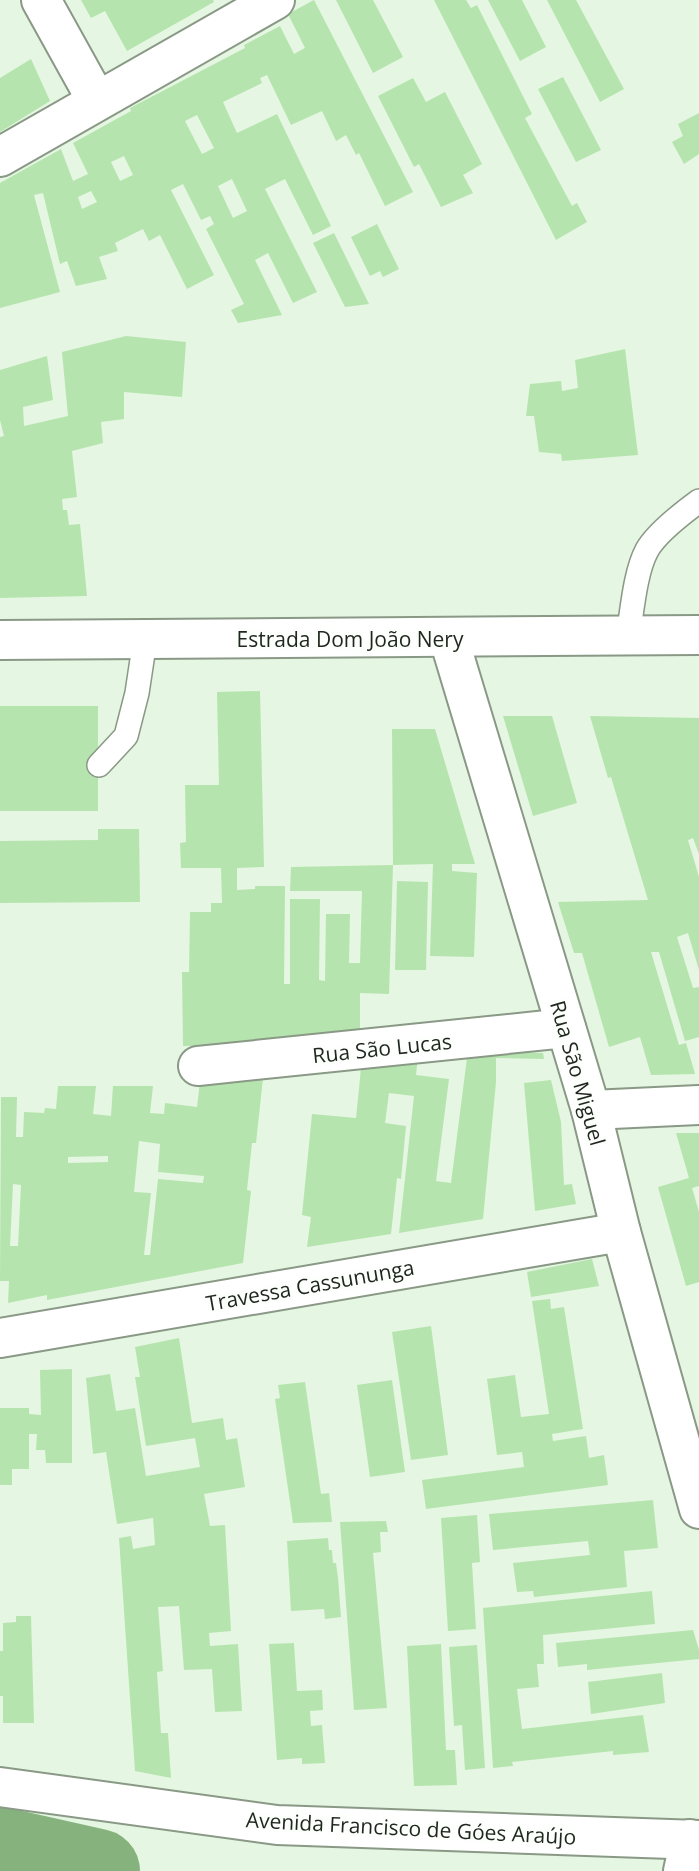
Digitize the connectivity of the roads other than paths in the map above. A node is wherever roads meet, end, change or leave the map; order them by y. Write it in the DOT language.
graph roads {
  1 [pos="41,0"];
  2 [pos="275,0"];
  3 [pos="97,102"];
  4 [pos="0,158"];
  5 [pos="699,501"];
  6 [pos="699,635"];
  7 [pos="628,636"];
  8 [pos="145,639"];
  9 [pos="449,639"];
  10 [pos="0,640"];
  11 [pos="99,765"];
  12 [pos="566,1028"];
  13 [pos="198,1066"];
  14 [pos="699,1105"];
  15 [pos="591,1110"];
  16 [pos="621,1231"];
  17 [pos="0,1338"];
  18 [pos="699,1509"];
  19 [pos="0,1787"];
  20 [pos="691,1850"];
  1 -- 3 [label="street"];
  2 -- 3 [label="street"];
  3 -- 4 [label="street"];
  5 -- 7 [label="lane"];
  6 -- 7 [label="street, Estrada Dom João Nery"];
  7 -- 9 [label="street, Estrada Dom João Nery"];
  8 -- 9 [label="street, Estrada Dom João Nery"];
  8 -- 10 [label="street, Estrada Dom João Nery"];
  8 -- 11 [label="lane"];
  9 -- 12 [label="street, Rua São Miguel"];
  12 -- 13 [label="street, Rua São Lucas"];
  12 -- 15 [label="street, Rua São Miguel"];
  14 -- 15 [label="street"];
  15 -- 16 [label="street, Rua São Miguel"];
  16 -- 17 [label="street, Travessa Cassununga"];
  16 -- 18 [label="street, Rua São Miguel"];
  19 -- 20 [label="street, Avenida Francisco de Góes Araújo"];
}
